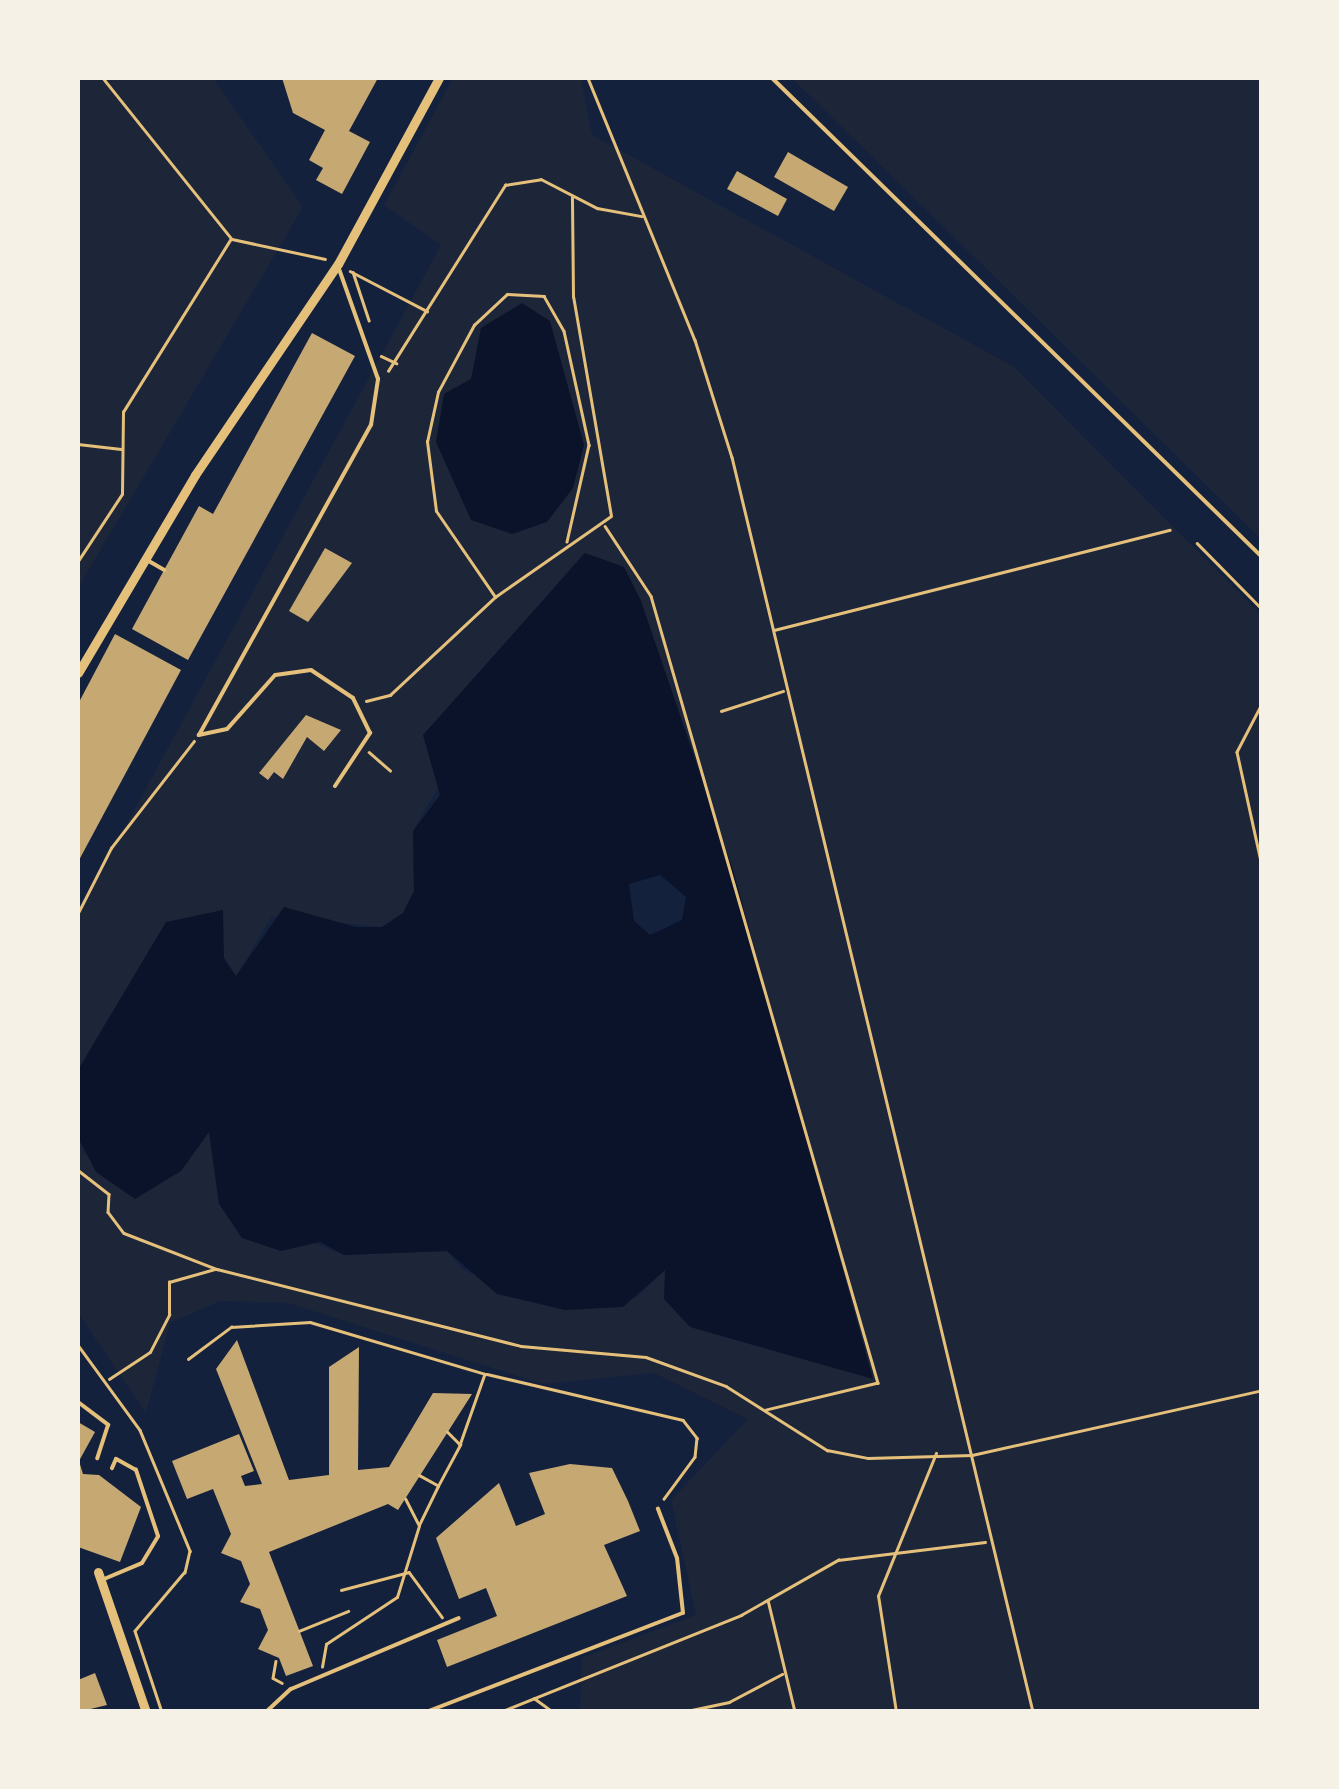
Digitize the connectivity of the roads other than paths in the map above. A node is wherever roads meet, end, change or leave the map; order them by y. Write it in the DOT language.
graph roads {
  1 [pos="439,78"];
  2 [pos="772,78"];
  3 [pos="338,264"];
  4 [pos="1262,558"];
  5 [pos="145,559"];
  6 [pos="164,570"];
  7 [pos="78,673"];
  8 [pos="335,786"];
  9 [pos="78,1402"];
  10 [pos="97,1458"];
  11 [pos="112,1468"];
  12 [pos="658,1509"];
  13 [pos="100,1576"];
  14 [pos="458,1618"];
  15 [pos="146,1712"];
  16 [pos="266,1712"];
  17 [pos="426,1712"];
  1 -- 3 [label="street"];
  2 -- 4 [label="lane"];
  3 -- 5 [label="street"];
  3 -- 8 [label="lane"];
  5 -- 6 [label="lane"];
  5 -- 7 [label="street"];
  9 -- 10 [label="lane"];
  11 -- 13 [label="lane"];
  12 -- 17 [label="lane"];
  13 -- 15 [label="street"];
  14 -- 16 [label="lane"];
}
